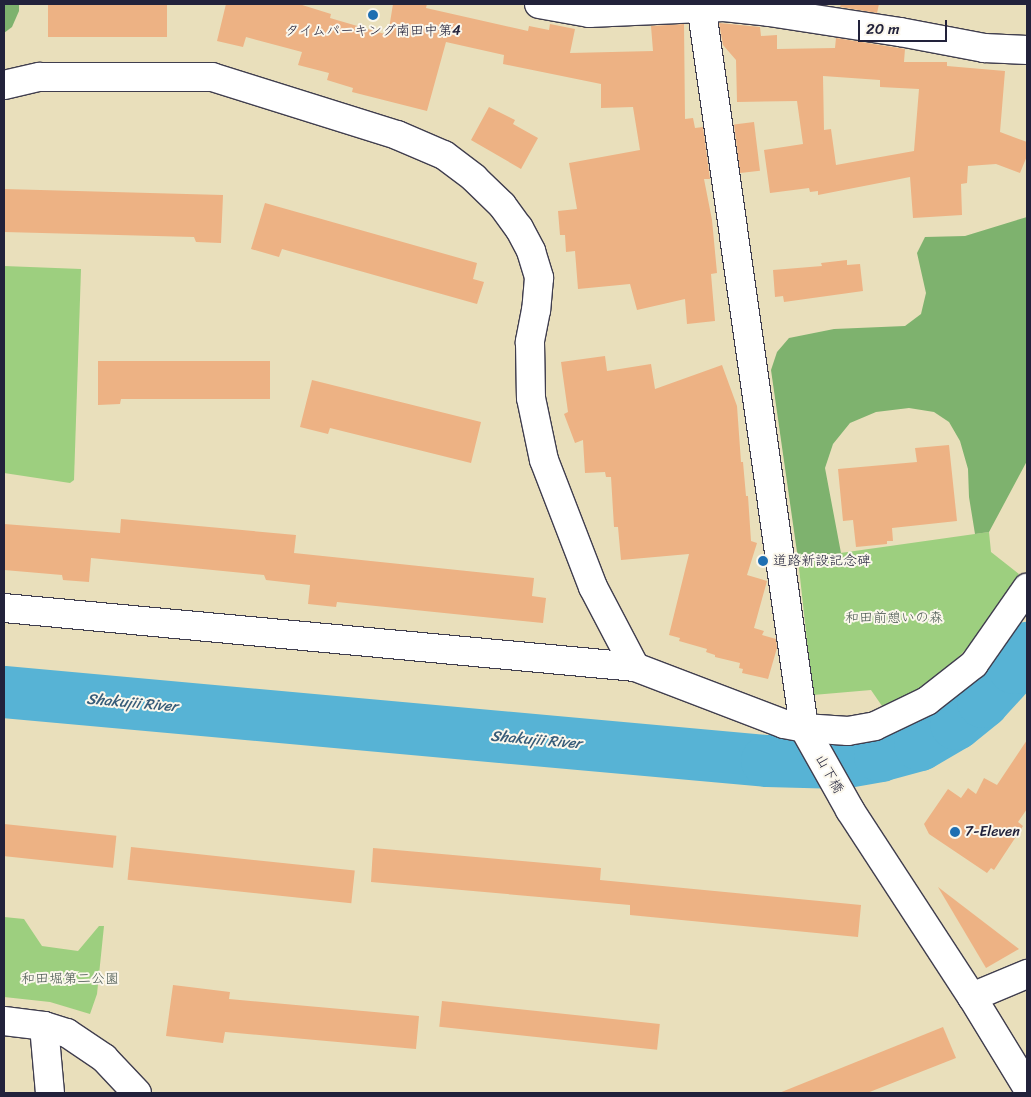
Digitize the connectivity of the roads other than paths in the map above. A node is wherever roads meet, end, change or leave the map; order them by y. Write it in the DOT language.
graph roads {
  1 [pos="539,4"];
  2 [pos="701,6"];
  3 [pos="1027,50"];
  4 [pos="4,85"];
  5 [pos="1027,588"];
  6 [pos="4,608"];
  7 [pos="634,667"];
  8 [pos="806,732"];
  9 [pos="1027,974"];
  10 [pos="972,997"];
  11 [pos="4,1021"];
  12 [pos="44,1026"];
  13 [pos="1027,1087"];
  14 [pos="50,1093"];
  15 [pos="138,1093"];
  1 -- 2 [label="street"];
  2 -- 3 [label="street"];
  2 -- 8 [label="street"];
  4 -- 7 [label="street"];
  5 -- 8 [label="street"];
  6 -- 7 [label="street"];
  7 -- 8 [label="street"];
  8 -- 10 [label="street, 山下橋"];
  9 -- 10 [label="street"];
  10 -- 13 [label="street, 山下橋"];
  11 -- 12 [label="street"];
  12 -- 14 [label="street"];
  12 -- 15 [label="street"];
}
